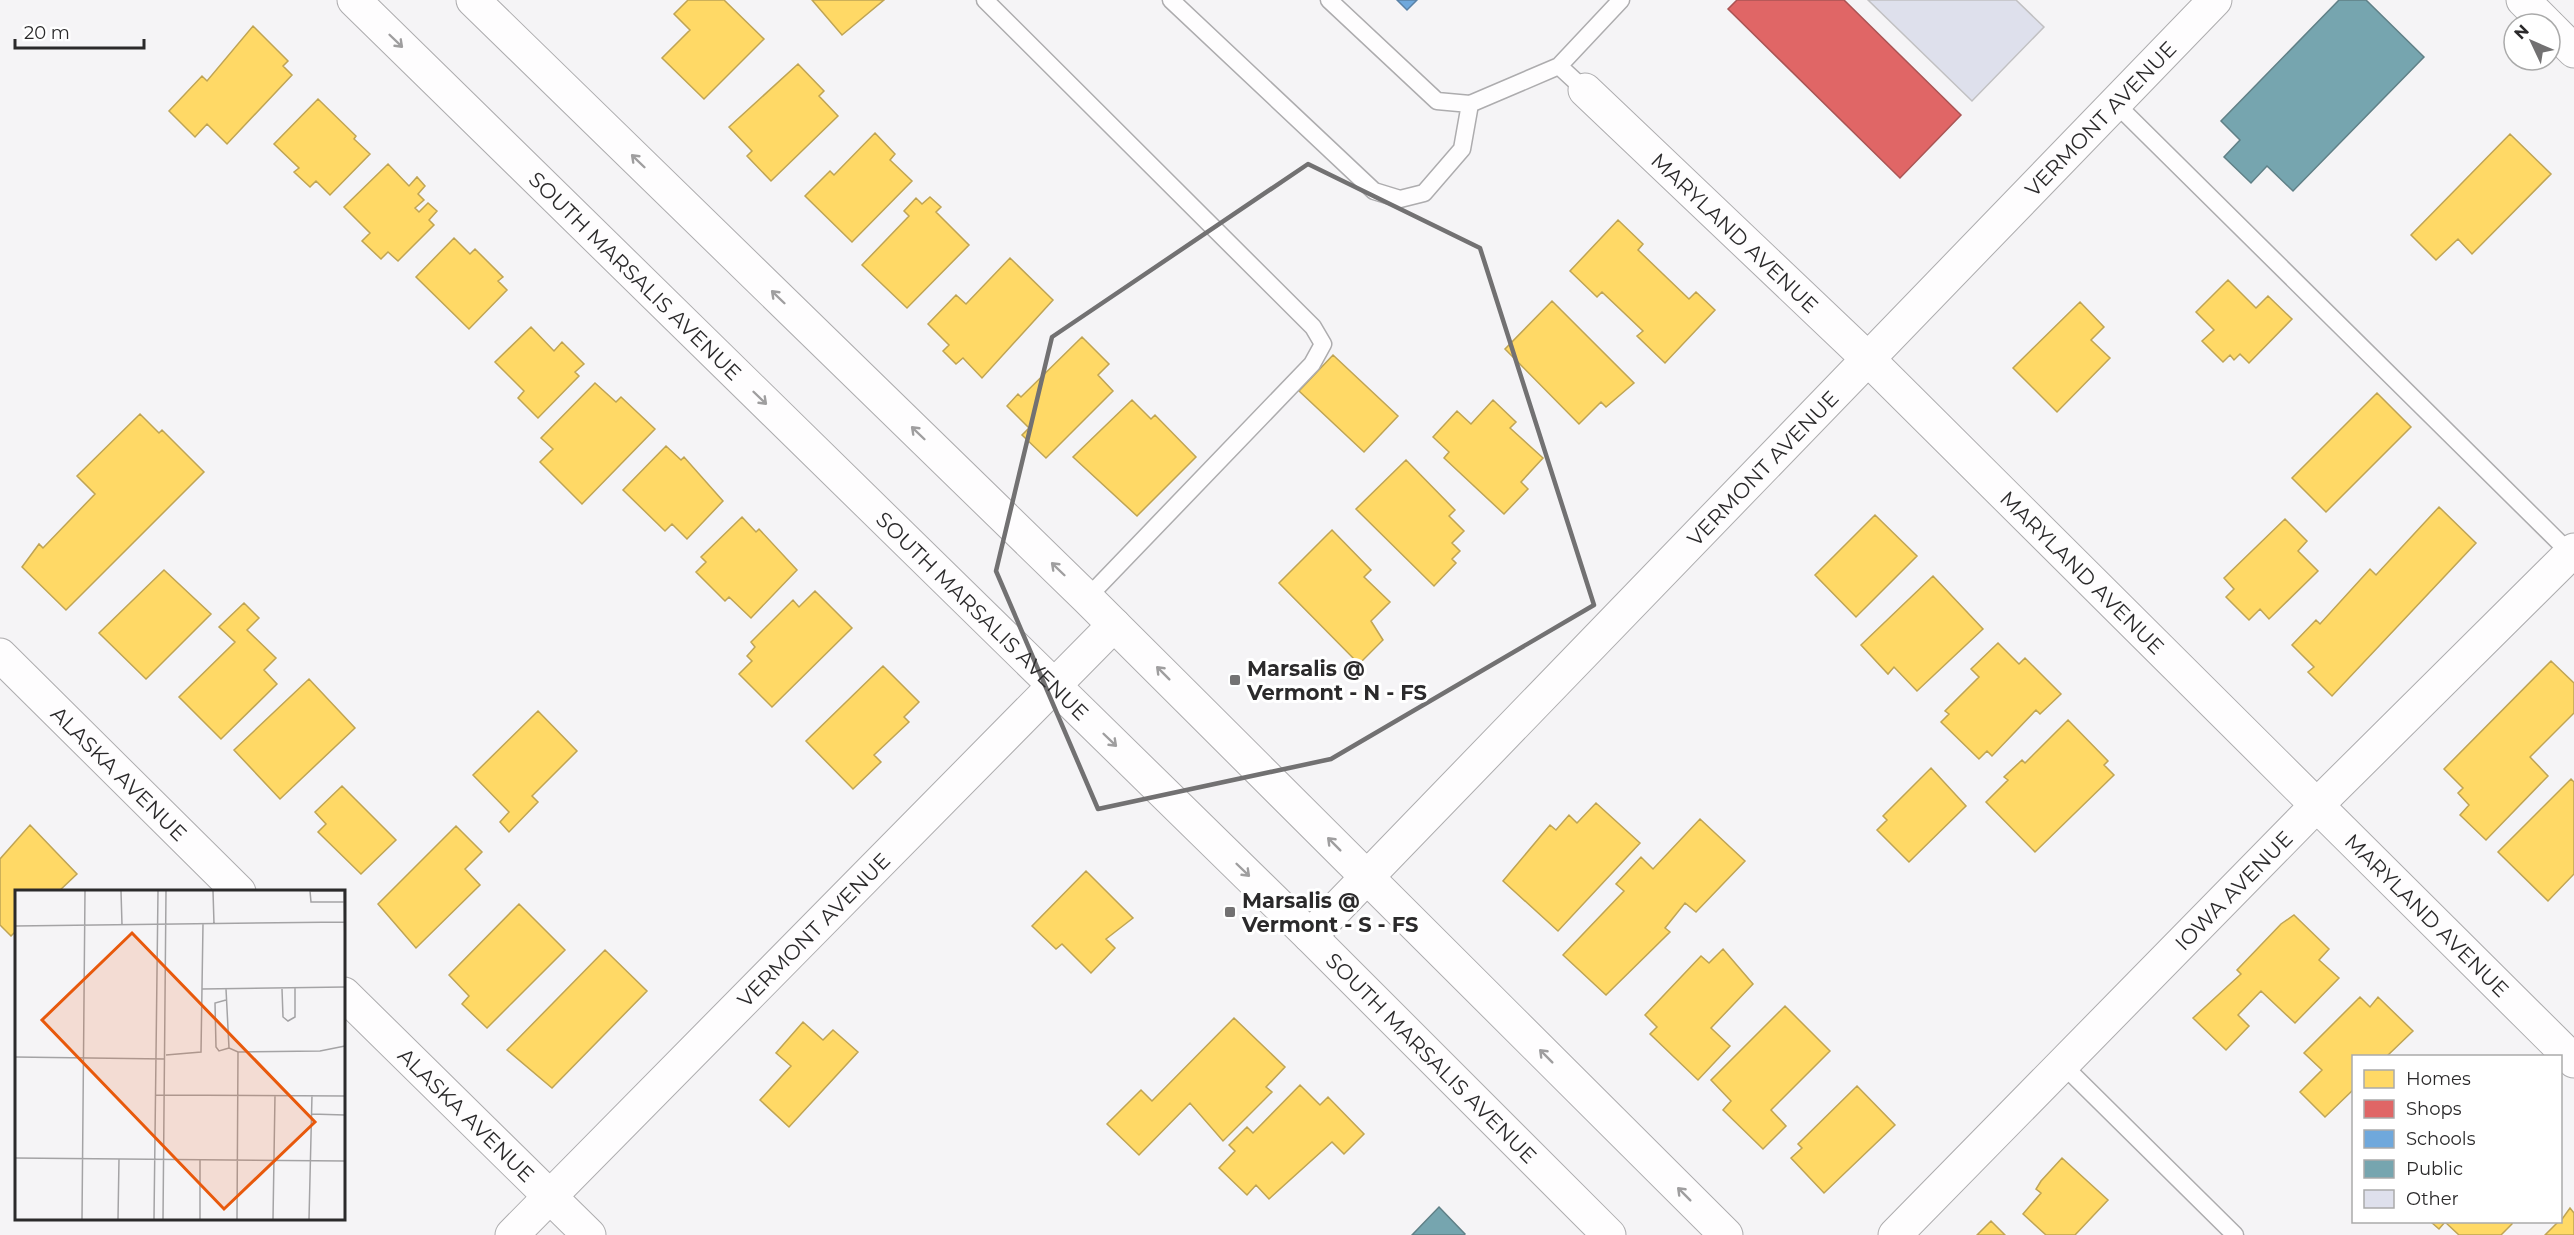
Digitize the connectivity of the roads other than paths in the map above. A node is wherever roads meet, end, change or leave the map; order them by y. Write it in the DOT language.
graph roads {
  1 [pos="354,0"];
  2 [pos="473,0"];
  3 [pos="985,0"];
  4 [pos="1171,0"];
  5 [pos="1329,0"];
  6 [pos="1621,0"];
  7 [pos="2215,0"];
  8 [pos="2523,0"];
  9 [pos="2535,12"];
  10 [pos="2562,39"];
  11 [pos="2574,51"];
  12 [pos="1559,66"];
  13 [pos="1585,90"];
  14 [pos="2115,103"];
  15 [pos="1470,104"];
  16 [pos="1867,358"];
  17 [pos="2573,553"];
  18 [pos="1087,598"];
  19 [pos="1114,625"];
  20 [pos="0,655"];
  21 [pos="1055,686"];
  22 [pos="2316,806"];
  23 [pos="1367,877"];
  24 [pos="239,890"];
  25 [pos="1310,936"];
  26 [pos="345,995"];
  27 [pos="2574,1061"];
  28 [pos="2063,1065"];
  29 [pos="550,1196"];
  30 [pos="512,1235"];
  31 [pos="589,1235"];
  32 [pos="1609,1235"];
  33 [pos="1726,1235"];
  34 [pos="1895,1235"];
  35 [pos="2235,1235"];
  1 -- 21 [label="street, SOUTH MARSALIS AVENUE, one-way"];
  18 -- 2 [label="street, one-way"];
  3 -- 18 [label="lane"];
  4 -- 15 [label="lane"];
  5 -- 15 [label="lane"];
  6 -- 12 [label="lane"];
  7 -- 14 [label="street, VERMONT AVENUE"];
  8 -- 9 [label="street"];
  10 -- 11 [label="street"];
  12 -- 13 [label="lane"];
  12 -- 15 [label="lane"];
  13 -- 16 [label="street, MARYLAND AVENUE"];
  14 -- 16 [label="street, VERMONT AVENUE"];
  14 -- 17 [label="lane"];
  16 -- 22 [label="street, MARYLAND AVENUE"];
  16 -- 23 [label="street, VERMONT AVENUE"];
  17 -- 22 [label="street, IOWA AVENUE"];
  18 -- 19 [label="street"];
  19 -- 21 [label="street, VERMONT AVENUE"];
  23 -- 19 [label="street, one-way"];
  20 -- 24 [label="street, ALASKA AVENUE"];
  21 -- 25 [label="street, SOUTH MARSALIS AVENUE, one-way"];
  21 -- 29 [label="street, VERMONT AVENUE"];
  22 -- 27 [label="street, MARYLAND AVENUE"];
  22 -- 28 [label="street, IOWA AVENUE"];
  23 -- 25 [label="street, VERMONT AVENUE"];
  33 -- 23 [label="street, one-way"];
  25 -- 32 [label="street, SOUTH MARSALIS AVENUE"];
  26 -- 29 [label="street, ALASKA AVENUE"];
  28 -- 34 [label="street, IOWA AVENUE"];
  28 -- 35 [label="lane"];
  29 -- 30 [label="street, VERMONT AVENUE"];
  29 -- 31 [label="street, ALASKA AVENUE"];
}
